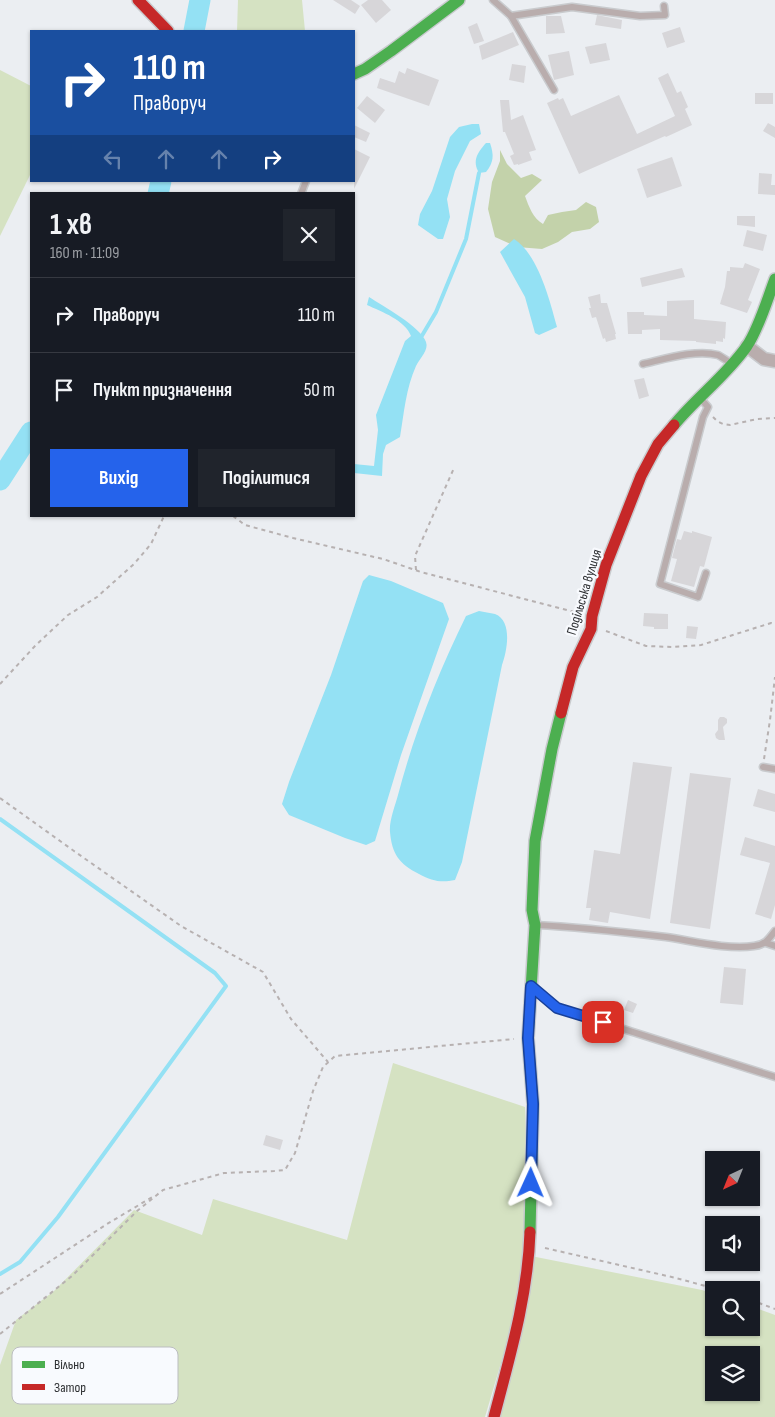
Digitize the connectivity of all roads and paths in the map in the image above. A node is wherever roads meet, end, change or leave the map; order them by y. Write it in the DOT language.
graph roads {
  1 [pos="138,0"];
  2 [pos="459,0"];
  3 [pos="494,0"];
  4 [pos="664,6"];
  5 [pos="511,16"];
  6 [pos="168,30"];
  7 [pos="355,74"];
  8 [pos="554,90"];
  9 [pos="775,279"];
  10 [pos="747,346"];
  11 [pos="775,361"];
  12 [pos="644,364"];
  13 [pos="733,364"];
  14 [pos="700,397"];
  15 [pos="708,407"];
  16 [pos="775,418"];
  17 [pos="454,468"];
  18 [pos="164,517"];
  19 [pos="234,517"];
  20 [pos="416,570"];
  21 [pos="706,573"];
  22 [pos="592,616"];
  23 [pos="775,624"];
  24 [pos="775,676"];
  25 [pos="0,684"];
  26 [pos="763,767"];
  27 [pos="775,769"];
  28 [pos="0,798"];
  29 [pos="535,925"];
  30 [pos="775,931"];
  31 [pos="766,943"];
  32 [pos="775,946"];
  33 [pos="531,986"];
  34 [pos="528,1038"];
  35 [pos="328,1062"];
  36 [pos="775,1077"];
  37 [pos="163,1190"];
  38 [pos="530,1243"];
  39 [pos="705,1286"];
  40 [pos="0,1294"];
  41 [pos="760,1303"];
  42 [pos="775,1309"];
  43 [pos="0,1334"];
  44 [pos="494,1417"];
  1 -- 6 [label="street"];
  2 -- 7 [label="street"];
  3 -- 5 [label="lane"];
  4 -- 5 [label="lane"];
  5 -- 8 [label="lane"];
  9 -- 10 [label="street, Подільська вулиця"];
  10 -- 11 [label="street"];
  10 -- 13 [label="street, Подільська вулиця"];
  12 -- 13 [label="lane"];
  13 -- 14 [label="street, Подільська вулиця"];
  14 -- 15 [label="lane"];
  14 -- 22 [label="street, Подільська вулиця"];
  15 -- 16 [label="path"];
  15 -- 21 [label="lane"];
  17 -- 20 [label="path"];
  18 -- 25 [label="path"];
  19 -- 20 [label="path"];
  20 -- 22 [label="path"];
  22 -- 23 [label="path"];
  22 -- 29 [label="street, Подільська вулиця"];
  24 -- 26 [label="path"];
  26 -- 27 [label="lane"];
  28 -- 35 [label="path"];
  29 -- 31 [label="lane"];
  29 -- 33 [label="street, Подільська вулиця"];
  30 -- 31 [label="lane"];
  31 -- 32 [label="lane"];
  33 -- 34 [label="street, Подільська вулиця"];
  33 -- 36 [label="lane"];
  34 -- 35 [label="path"];
  34 -- 38 [label="street, Подільська вулиця"];
  35 -- 37 [label="path"];
  37 -- 40 [label="path"];
  37 -- 43 [label="path"];
  38 -- 39 [label="path"];
  38 -- 44 [label="street, Подільська вулиця"];
  41 -- 42 [label="path"];
}
